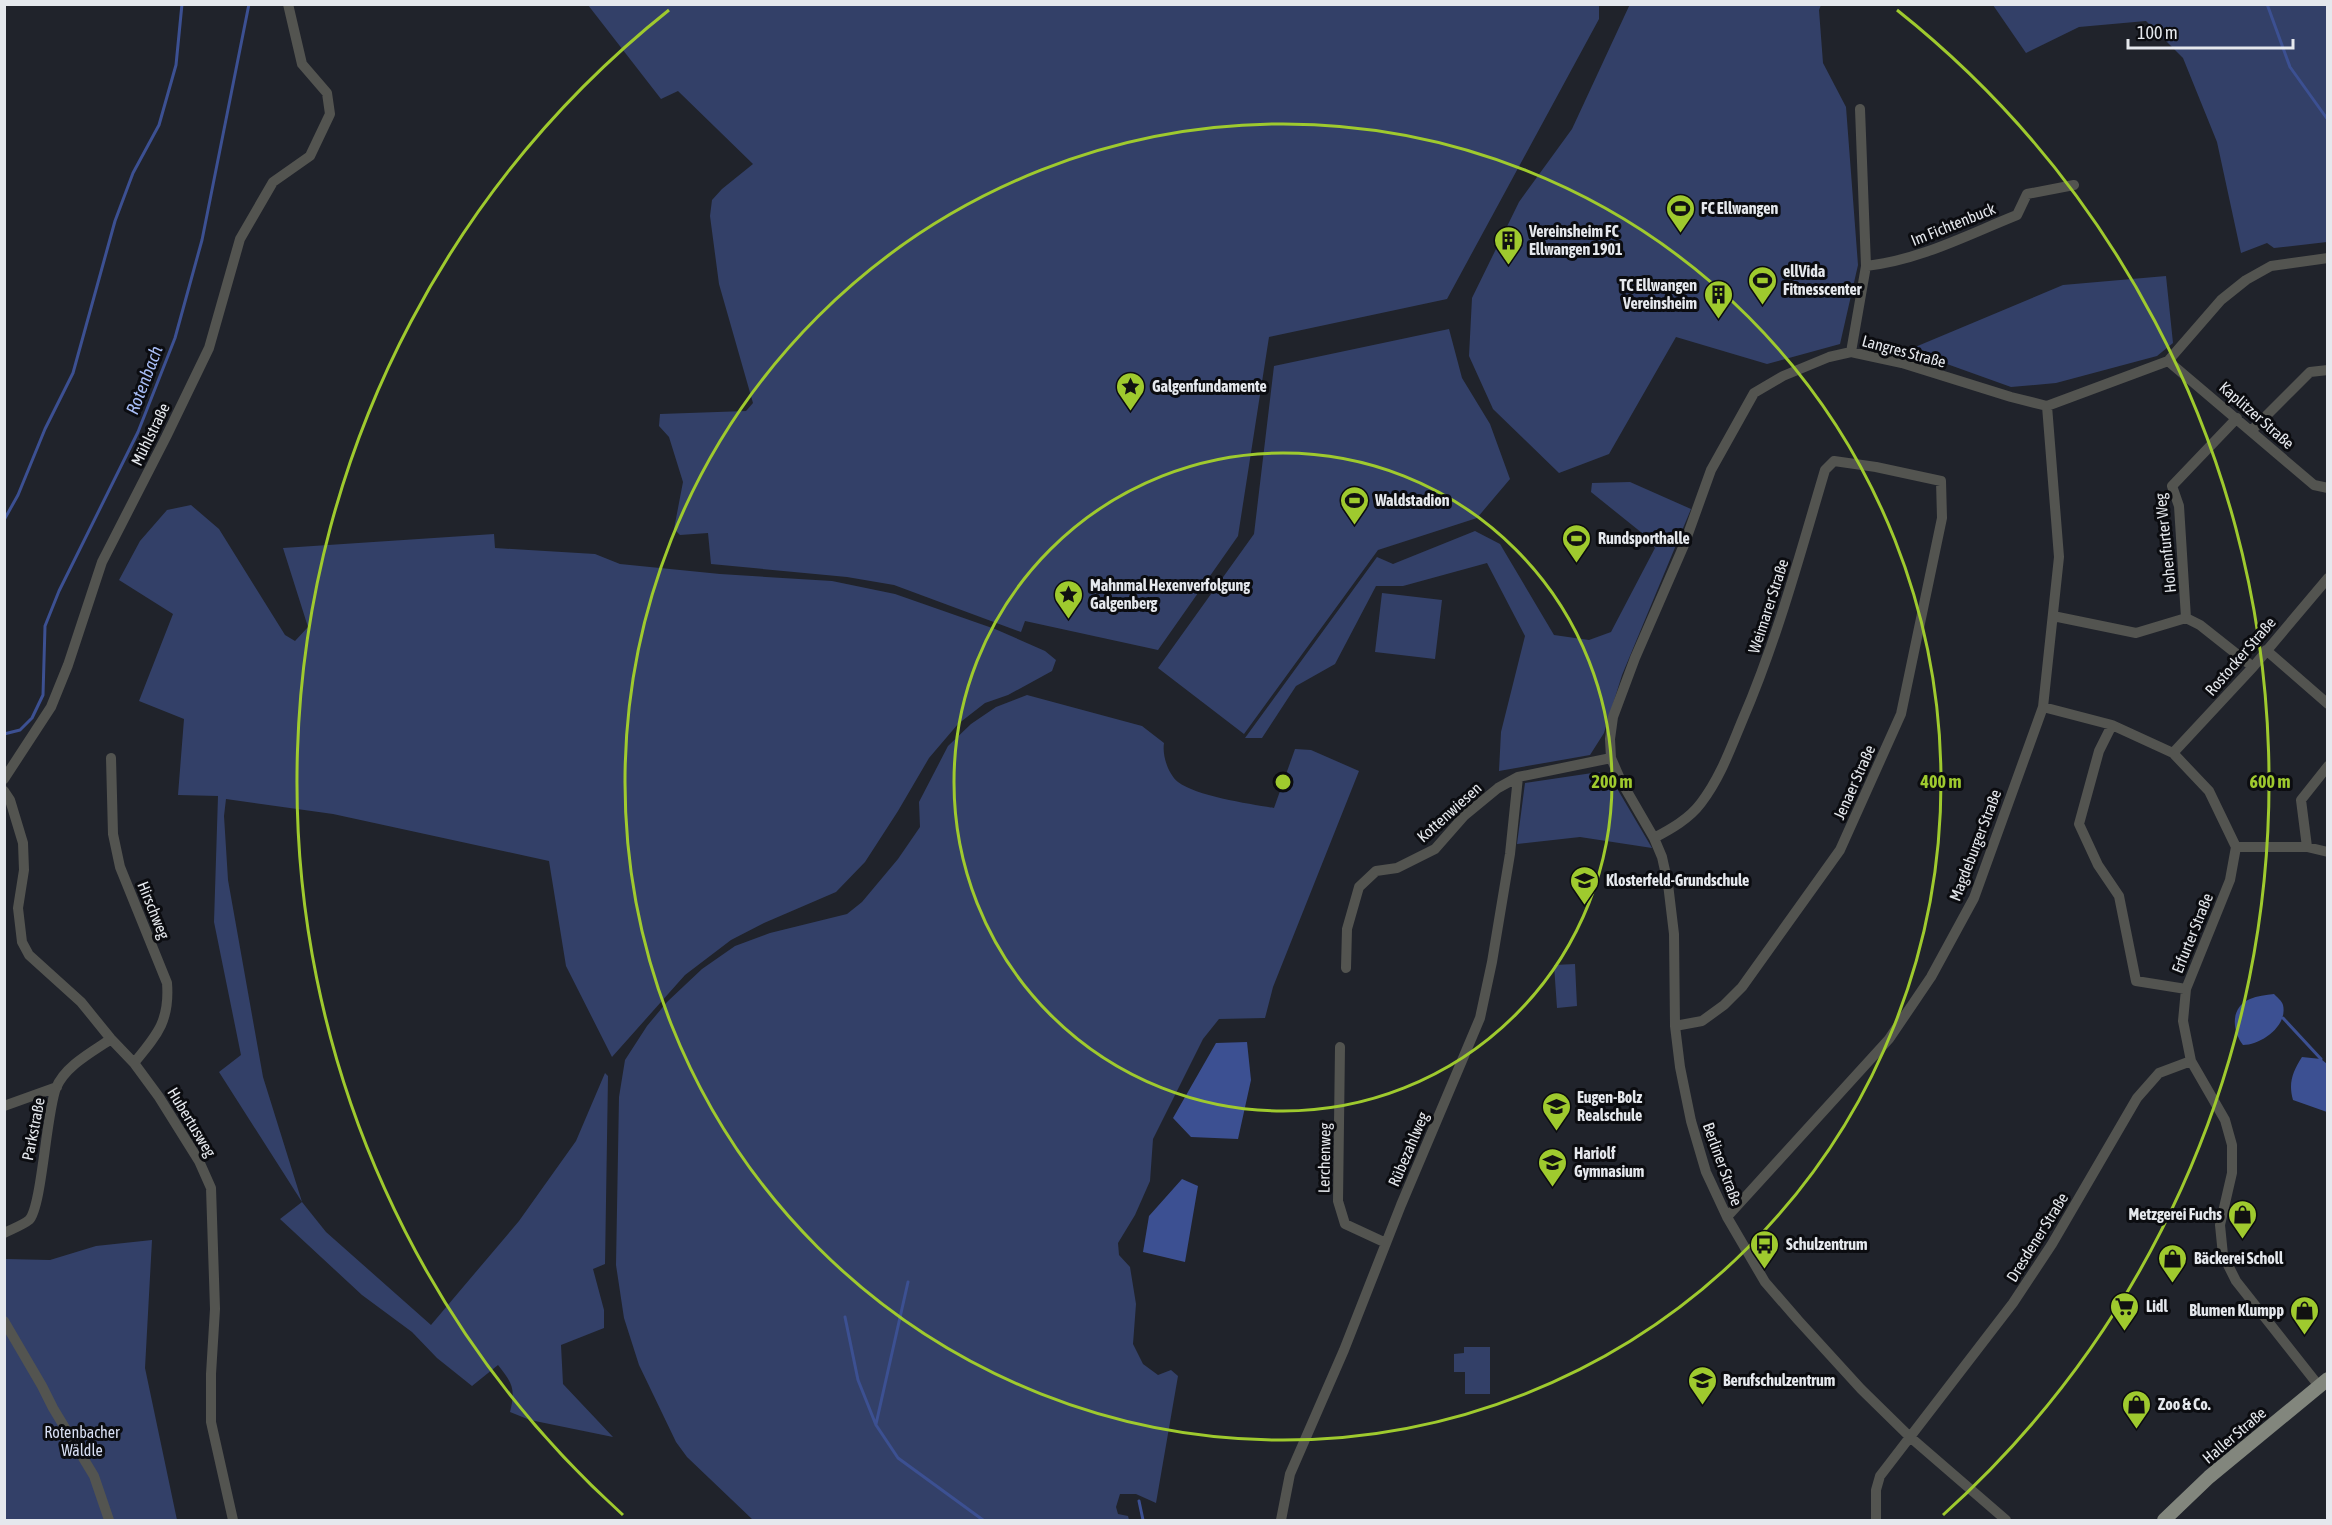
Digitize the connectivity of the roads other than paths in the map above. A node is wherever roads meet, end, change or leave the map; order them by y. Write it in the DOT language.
graph roads {
  1 [pos="288,4"];
  2 [pos="1860,109"];
  3 [pos="2074,185"];
  4 [pos="2328,258"];
  5 [pos="1866,266"];
  6 [pos="1851,352"];
  7 [pos="2168,360"];
  8 [pos="2328,370"];
  9 [pos="2047,406"];
  10 [pos="2237,418"];
  11 [pos="2251,430"];
  12 [pos="1941,481"];
  13 [pos="2328,488"];
  14 [pos="2328,578"];
  15 [pos="2053,616"];
  16 [pos="2186,618"];
  17 [pos="2266,650"];
  18 [pos="2253,667"];
  19 [pos="2328,704"];
  20 [pos="2043,707"];
  21 [pos="2112,726"];
  22 [pos="2173,753"];
  23 [pos="111,758"];
  24 [pos="1611,759"];
  25 [pos="2328,766"];
  26 [pos="1518,777"];
  27 [pos="4,779"];
  28 [pos="4,791"];
  29 [pos="1654,838"];
  30 [pos="2236,847"];
  31 [pos="2307,847"];
  32 [pos="2328,852"];
  33 [pos="1346,968"];
  34 [pos="2186,989"];
  35 [pos="1675,1026"];
  36 [pos="111,1039"];
  37 [pos="1340,1047"];
  38 [pos="2191,1061"];
  39 [pos="134,1063"];
  40 [pos="57,1087"];
  41 [pos="4,1106"];
  42 [pos="1726,1217"];
  43 [pos="4,1233"];
  44 [pos="1386,1243"];
  45 [pos="4,1321"];
  46 [pos="2323,1382"];
  47 [pos="1910,1437"];
  48 [pos="110,1521"];
  49 [pos="233,1521"];
  50 [pos="1281,1521"];
  51 [pos="1876,1521"];
  52 [pos="2006,1521"];
  53 [pos="2164,1521"];
  1 -- 27 [label="street, Mühlstraße"];
  2 -- 5 [label="street"];
  3 -- 5 [label="street, Im Fichtenbuck"];
  4 -- 7 [label="street"];
  5 -- 6 [label="street"];
  6 -- 9 [label="street, Langres Straße"];
  6 -- 24 [label="street, Langres Straße"];
  7 -- 9 [label="street"];
  7 -- 10 [label="street, Kaplitzer Straße"];
  8 -- 11 [label="street"];
  9 -- 15 [label="street, Magdeburger Straße"];
  10 -- 11 [label="street, Kaplitzer Straße"];
  10 -- 16 [label="street, Hohenfurter Weg"];
  11 -- 13 [label="street, Kaplitzer Straße"];
  12 -- 29 [label="street, Weimarer Straße"];
  12 -- 35 [label="street, Jenaer Straße"];
  14 -- 17 [label="street, Rostocker Straße"];
  15 -- 16 [label="street"];
  15 -- 20 [label="street, Magdeburger Straße"];
  16 -- 18 [label="street"];
  17 -- 18 [label="street, Rostocker Straße"];
  17 -- 19 [label="street"];
  18 -- 22 [label="street, Rostocker Straße"];
  20 -- 21 [label="street"];
  20 -- 42 [label="street, Magdeburger Straße"];
  21 -- 22 [label="street"];
  21 -- 34 [label="street"];
  22 -- 30 [label="street"];
  23 -- 39 [label="street, Hirschweg"];
  24 -- 26 [label="street, Kottenwiesen"];
  24 -- 29 [label="street, Berliner Straße"];
  25 -- 31 [label="street"];
  26 -- 33 [label="street, Kottenwiesen"];
  26 -- 44 [label="street, Rübezahlweg"];
  28 -- 36 [label="street, Hubertusweg"];
  29 -- 35 [label="street, Berliner Straße"];
  30 -- 31 [label="street"];
  30 -- 34 [label="street, Erfurter Straße"];
  31 -- 32 [label="street"];
  34 -- 38 [label="street, Erfurter Straße"];
  35 -- 42 [label="street, Berliner Straße"];
  36 -- 39 [label="street, Hubertusweg"];
  36 -- 40 [label="street, Parkstraße"];
  37 -- 44 [label="street, Lerchenweg"];
  38 -- 46 [label="street, Erfurter Straße"];
  38 -- 47 [label="street, Dresdener Straße"];
  39 -- 49 [label="street, Hubertusweg"];
  40 -- 41 [label="street"];
  40 -- 43 [label="street, Parkstraße"];
  42 -- 47 [label="street, Berliner Straße"];
  44 -- 50 [label="street, Rübezahlweg"];
  45 -- 48 [label="street"];
  46 -- 53 [label="main road, Haller Straße"];
  47 -- 51 [label="street, Dresdener Straße"];
  47 -- 52 [label="street, Berliner Straße"];
}
